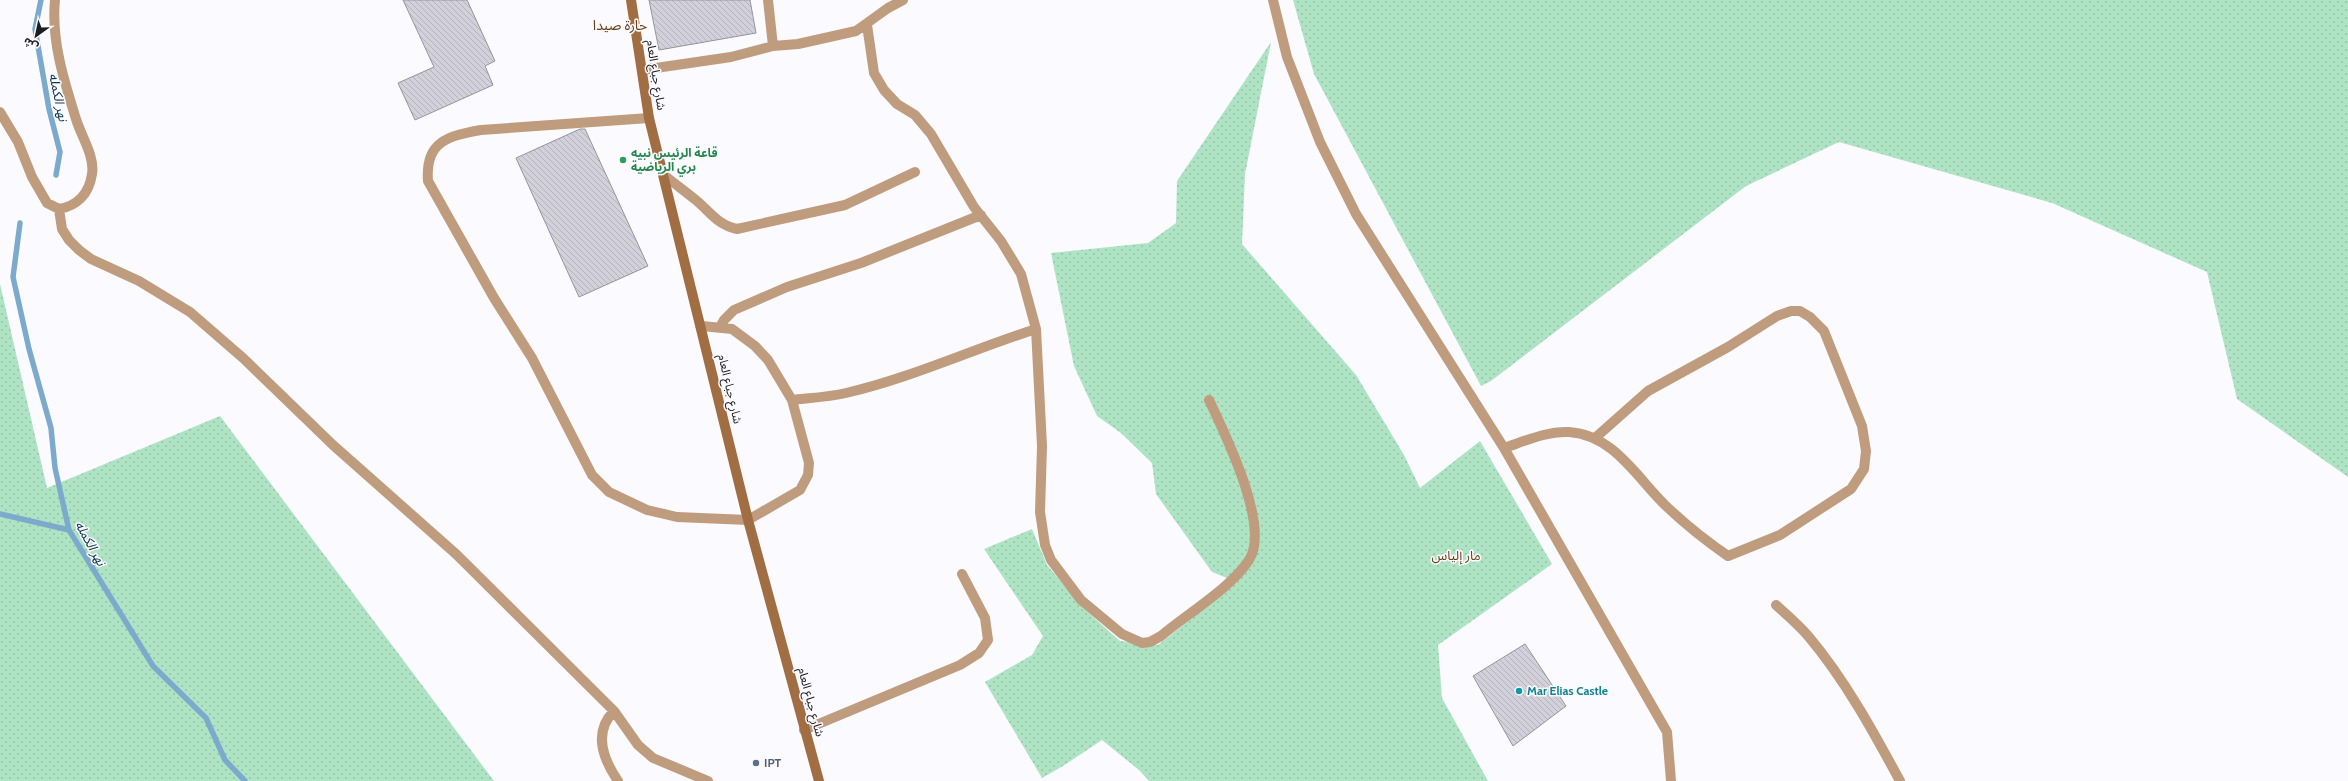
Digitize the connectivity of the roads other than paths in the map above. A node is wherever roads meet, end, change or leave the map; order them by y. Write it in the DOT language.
graph roads {
  1 [pos="55,0"];
  2 [pos="631,0"];
  3 [pos="768,0"];
  4 [pos="903,0"];
  5 [pos="1273,0"];
  6 [pos="867,25"];
  7 [pos="773,46"];
  8 [pos="642,70"];
  9 [pos="0,112"];
  10 [pos="649,118"];
  11 [pos="915,172"];
  12 [pos="664,175"];
  13 [pos="59,209"];
  14 [pos="981,215"];
  15 [pos="702,326"];
  16 [pos="720,327"];
  17 [pos="1036,329"];
  18 [pos="792,400"];
  19 [pos="1209,400"];
  20 [pos="1595,438"];
  21 [pos="1504,448"];
  22 [pos="748,520"];
  23 [pos="962,574"];
  24 [pos="1776,605"];
  25 [pos="614,711"];
  26 [pos="804,730"];
  27 [pos="618,781"];
  28 [pos="708,781"];
  29 [pos="819,781"];
  30 [pos="1671,781"];
  31 [pos="1900,781"];
  1 -- 13 [label="street"];
  2 -- 8 [label="main road, شارع جباع العام"];
  3 -- 7 [label="street"];
  4 -- 6 [label="street"];
  5 -- 21 [label="street"];
  6 -- 7 [label="street"];
  6 -- 14 [label="street"];
  7 -- 8 [label="street"];
  8 -- 10 [label="main road, شارع جباع العام"];
  9 -- 13 [label="street"];
  10 -- 12 [label="main road, شارع جباع العام"];
  10 -- 22 [label="street"];
  11 -- 12 [label="street"];
  12 -- 15 [label="main road, شارع جباع العام"];
  13 -- 25 [label="street"];
  14 -- 16 [label="street"];
  14 -- 17 [label="street"];
  15 -- 16 [label="street"];
  15 -- 22 [label="main road, شارع جباع العام"];
  16 -- 18 [label="street"];
  17 -- 18 [label="street"];
  17 -- 19 [label="street"];
  18 -- 22 [label="street"];
  20 -- 20 [label="street"];
  20 -- 21 [label="street"];
  21 -- 30 [label="street"];
  22 -- 26 [label="main road, شارع جباع العام"];
  23 -- 26 [label="street"];
  24 -- 31 [label="street"];
  25 -- 27 [label="street"];
  25 -- 28 [label="street"];
  26 -- 29 [label="main road, شارع جباع العام"];
}
